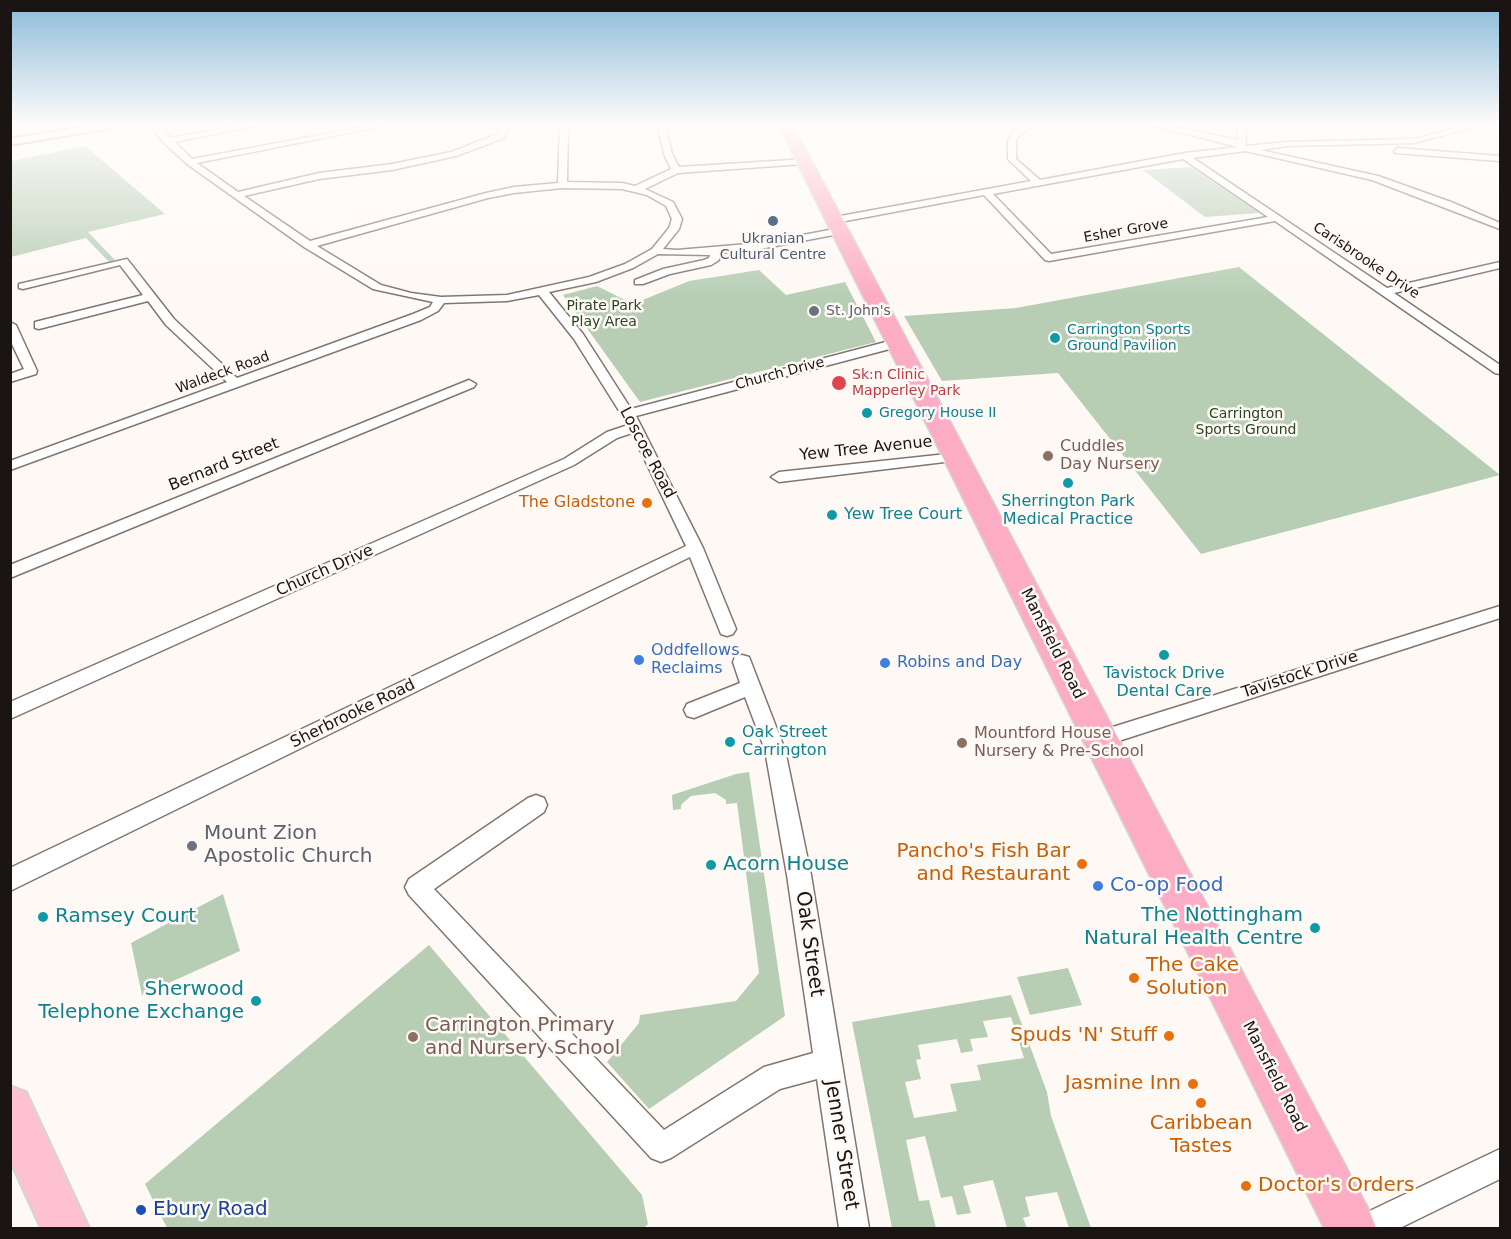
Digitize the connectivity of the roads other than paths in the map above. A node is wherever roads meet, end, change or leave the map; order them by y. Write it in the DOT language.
graph roads {
  1 [pos="217,182"];
  2 [pos="293,182"];
  3 [pos="562,182"];
  4 [pos="652,182"];
  5 [pos="815,182"];
  6 [pos="1044,182"];
  7 [pos="1223,182"];
  8 [pos="1386,182"];
  9 [pos="1038,183"];
  10 [pos="562,185"];
  11 [pos="637,189"];
  12 [pos="987,193"];
  13 [pos="235,195"];
  14 [pos="1277,218"];
  15 [pos="838,226"];
  16 [pos="1500,226"];
  17 [pos="308,245"];
  18 [pos="712,249"];
  19 [pos="656,251"];
  20 [pos="1500,265"];
  21 [pos="639,282"];
  22 [pos="23,286"];
  23 [pos="543,292"];
  24 [pos="1385,292"];
  25 [pos="150,297"];
  26 [pos="441,300"];
  27 [pos="10,325"];
  28 [pos="39,325"];
  29 [pos="897,343"];
  30 [pos="1500,370"];
  31 [pos="10,378"];
  32 [pos="236,384"];
  33 [pos="469,384"];
  34 [pos="632,420"];
  35 [pos="956,457"];
  36 [pos="10,466"];
  37 [pos="779,477"];
  38 [pos="695,549"];
  39 [pos="10,572"];
  40 [pos="1500,612"];
  41 [pos="727,628"];
  42 [pos="742,662"];
  43 [pos="751,687"];
  44 [pos="694,710"];
  45 [pos="10,711"];
  46 [pos="1100,739"];
  47 [pos="536,805"];
  48 [pos="10,880"];
  49 [pos="828,1062"];
  50 [pos="10,1108"];
  51 [pos="1500,1164"];
  52 [pos="65,1228"];
  53 [pos="854,1228"];
  54 [pos="1351,1228"];
  55 [pos="1368,1228"];
  1 -- 13 [label="street"];
  2 -- 13 [label="street"];
  3 -- 10 [label="street"];
  4 -- 11 [label="street"];
  5 -- 15 [label="highway, Mansfield Road"];
  6 -- 9 [label="street"];
  7 -- 14 [label="street, Carisbrooke Drive"];
  8 -- 16 [label="street"];
  9 -- 12 [label="street"];
  10 -- 11 [label="street"];
  10 -- 17 [label="street"];
  11 -- 19 [label="street"];
  12 -- 14 [label="street, Esher Grove"];
  12 -- 15 [label="street"];
  13 -- 17 [label="street"];
  14 -- 24 [label="street, Carisbrooke Drive"];
  15 -- 18 [label="street"];
  15 -- 29 [label="highway, Mansfield Road"];
  17 -- 26 [label="street"];
  18 -- 19 [label="street"];
  18 -- 21 [label="street"];
  19 -- 23 [label="street"];
  20 -- 24 [label="street"];
  22 -- 25 [label="street"];
  23 -- 26 [label="street"];
  23 -- 34 [label="street, Loscoe Road"];
  24 -- 30 [label="street, Carisbrooke Drive"];
  25 -- 28 [label="street"];
  25 -- 32 [label="street"];
  26 -- 32 [label="street, Waldeck Road"];
  27 -- 31 [label="street"];
  29 -- 34 [label="street, Church Drive"];
  29 -- 35 [label="highway, Mansfield Road"];
  32 -- 36 [label="street, Waldeck Road"];
  33 -- 39 [label="street, Bernard Street"];
  34 -- 38 [label="street, Loscoe Road"];
  34 -- 45 [label="street, Church Drive"];
  35 -- 37 [label="street, Yew Tree Avenue"];
  35 -- 46 [label="highway, Mansfield Road"];
  38 -- 41 [label="street, Loscoe Road"];
  38 -- 48 [label="street, Sherbrooke Road"];
  40 -- 46 [label="street, Tavistock Drive"];
  42 -- 43 [label="street"];
  43 -- 44 [label="street"];
  43 -- 49 [label="street, Oak Street"];
  46 -- 54 [label="highway, Mansfield Road"];
  47 -- 49 [label="street"];
  49 -- 53 [label="street, Jenner Street"];
  50 -- 52 [label="main road"];
  51 -- 55 [label="street"];
}
